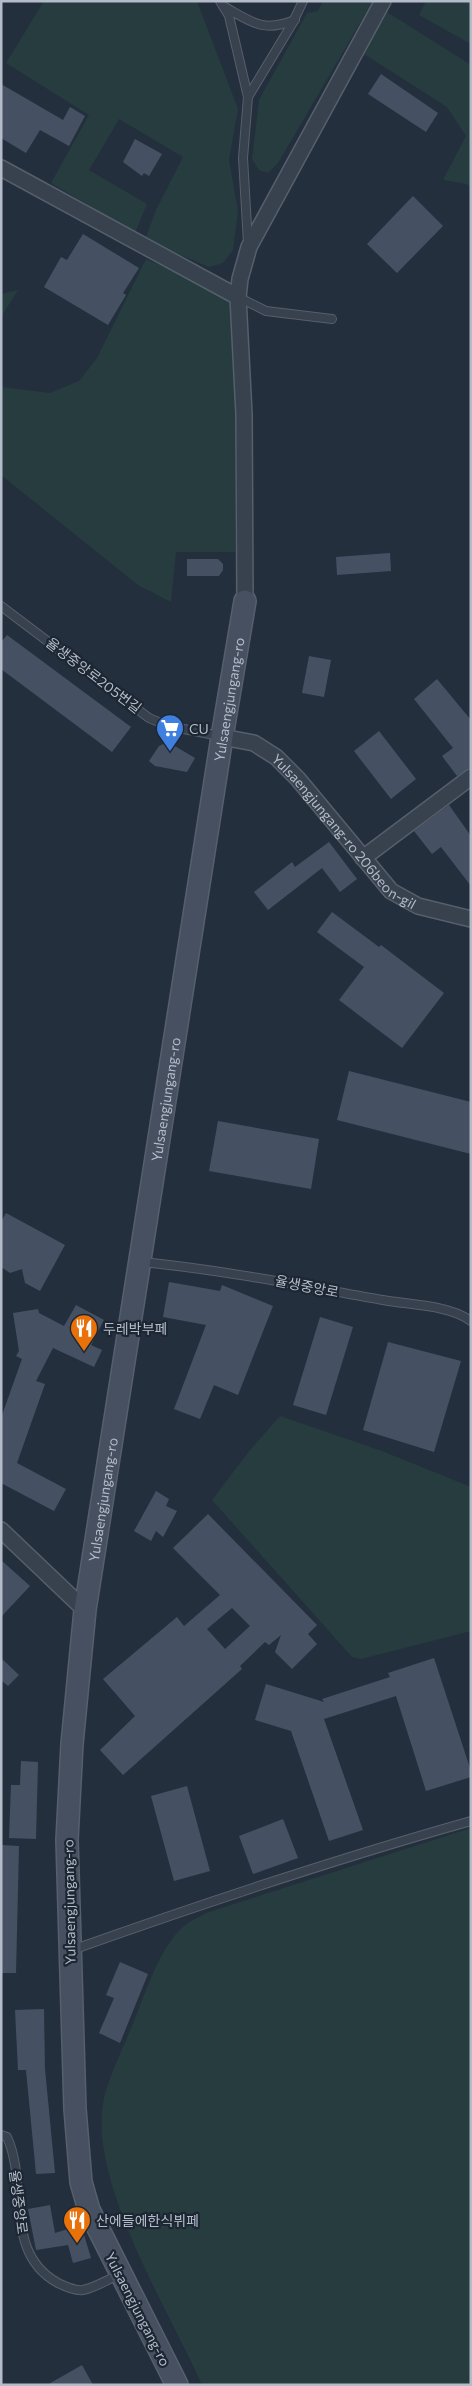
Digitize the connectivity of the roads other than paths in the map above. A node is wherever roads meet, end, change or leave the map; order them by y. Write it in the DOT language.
graph roads {
  1 [pos="303,1"];
  2 [pos="383,1"];
  3 [pos="222,4"];
  4 [pos="295,20"];
  5 [pos="248,97"];
  6 [pos="1,168"];
  7 [pos="249,247"];
  8 [pos="238,297"];
  9 [pos="332,319"];
  10 [pos="245,601"];
  11 [pos="1,606"];
  12 [pos="222,736"];
  13 [pos="471,777"];
  14 [pos="363,858"];
  15 [pos="471,919"];
  16 [pos="140,1261"];
  17 [pos="471,1321"];
  18 [pos="1,1530"];
  19 [pos="85,1610"];
  20 [pos="471,1821"];
  21 [pos="70,1951"];
  22 [pos="1,2135"];
  23 [pos="121,2274"];
  24 [pos="177,2385"];
  1 -- 4 [label="lane"];
  2 -- 7 [label="street"];
  3 -- 4 [label="lane"];
  3 -- 5 [label="lane"];
  4 -- 5 [label="lane"];
  5 -- 7 [label="lane"];
  6 -- 8 [label="street"];
  7 -- 8 [label="street"];
  8 -- 9 [label="lane"];
  8 -- 10 [label="street"];
  10 -- 12 [label="street, Yulsaengjungang-ro"];
  11 -- 12 [label="lane, 율생중앙로205번길"];
  12 -- 14 [label="street, Yulsaengjungang-ro 206beon-gil"];
  12 -- 16 [label="street, Yulsaengjungang-ro"];
  13 -- 14 [label="street"];
  14 -- 15 [label="street, Yulsaengjungang-ro 206beon-gil"];
  16 -- 17 [label="lane, 율생중앙로"];
  16 -- 19 [label="street, Yulsaengjungang-ro"];
  18 -- 19 [label="street"];
  19 -- 21 [label="street, Yulsaengjungang-ro"];
  20 -- 21 [label="lane"];
  21 -- 23 [label="street, Yulsaengjungang-ro"];
  22 -- 23 [label="lane, 율생중앙로"];
  23 -- 24 [label="street, Yulsaengjungang-ro"];
}
